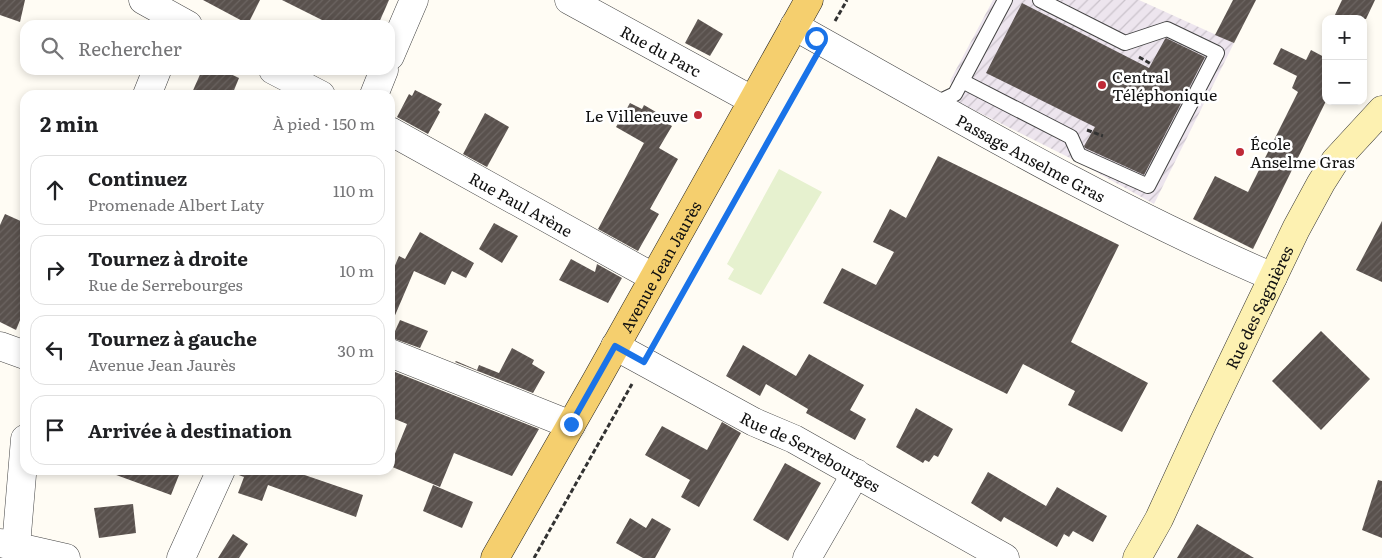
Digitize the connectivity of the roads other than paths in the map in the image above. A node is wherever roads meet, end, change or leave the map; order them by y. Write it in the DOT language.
graph roads {
  1 [pos="143,0"];
  2 [pos="414,0"];
  3 [pos="569,0"];
  4 [pos="809,0"];
  5 [pos="1005,0"];
  6 [pos="1040,0"];
  7 [pos="175,20"];
  8 [pos="794,26"];
  9 [pos="395,44"];
  10 [pos="156,75"];
  11 [pos="283,75"];
  12 [pos="382,75"];
  13 [pos="962,81"];
  14 [pos="149,90"];
  15 [pos="312,90"];
  16 [pos="376,90"];
  17 [pos="752,100"];
  18 [pos="943,108"];
  19 [pos="1382,110"];
  20 [pos="395,135"];
  21 [pos="653,276"];
  22 [pos="1273,277"];
  23 [pos="0,346"];
  24 [pos="615,346"];
  25 [pos="20,353"];
  26 [pos="395,355"];
  27 [pos="571,424"];
  28 [pos="20,469"];
  29 [pos="856,473"];
  30 [pos="219,475"];
  31 [pos="1159,519"];
  32 [pos="8,544"];
  33 [pos="66,558"];
  34 [pos="181,558"];
  35 [pos="495,558"];
  36 [pos="807,558"];
  37 [pos="1006,558"];
  38 [pos="1137,558"];
  39 [pos="1148,558"];
  1 -- 7 [label="street"];
  2 -- 9 [label="street"];
  3 -- 17 [label="street, Rue du Parc"];
  4 -- 8 [label="main road, Avenue Jean Jaurès"];
  5 -- 13 [label="lane"];
  6 -- 13 [label="lane"];
  8 -- 17 [label="main road, Avenue Jean Jaurès"];
  8 -- 18 [label="street, Passage Anselme Gras"];
  10 -- 14 [label="street"];
  11 -- 15 [label="street"];
  12 -- 16 [label="street"];
  13 -- 18 [label="lane"];
  17 -- 21 [label="main road, Avenue Jean Jaurès"];
  18 -- 22 [label="street, Passage Anselme Gras"];
  19 -- 22 [label="main road, Rue des Sagnières"];
  20 -- 21 [label="street, Rue Paul Arène"];
  21 -- 24 [label="main road, Avenue Jean Jaurès"];
  22 -- 31 [label="main road, Rue des Sagnières"];
  23 -- 25 [label="street"];
  24 -- 27 [label="main road, Avenue Jean Jaurès"];
  24 -- 29 [label="street, Rue de Serrebourges"];
  26 -- 27 [label="street"];
  27 -- 35 [label="main road, Avenue Jean Jaurès"];
  28 -- 32 [label="street"];
  29 -- 36 [label="street"];
  29 -- 37 [label="street, Rue de Serrebourges"];
  30 -- 34 [label="street"];
  31 -- 38 [label="main road, Rue des Sagnières"];
  31 -- 39 [label="main road, Rue des Sagnières"];
  32 -- 33 [label="street"];
}
